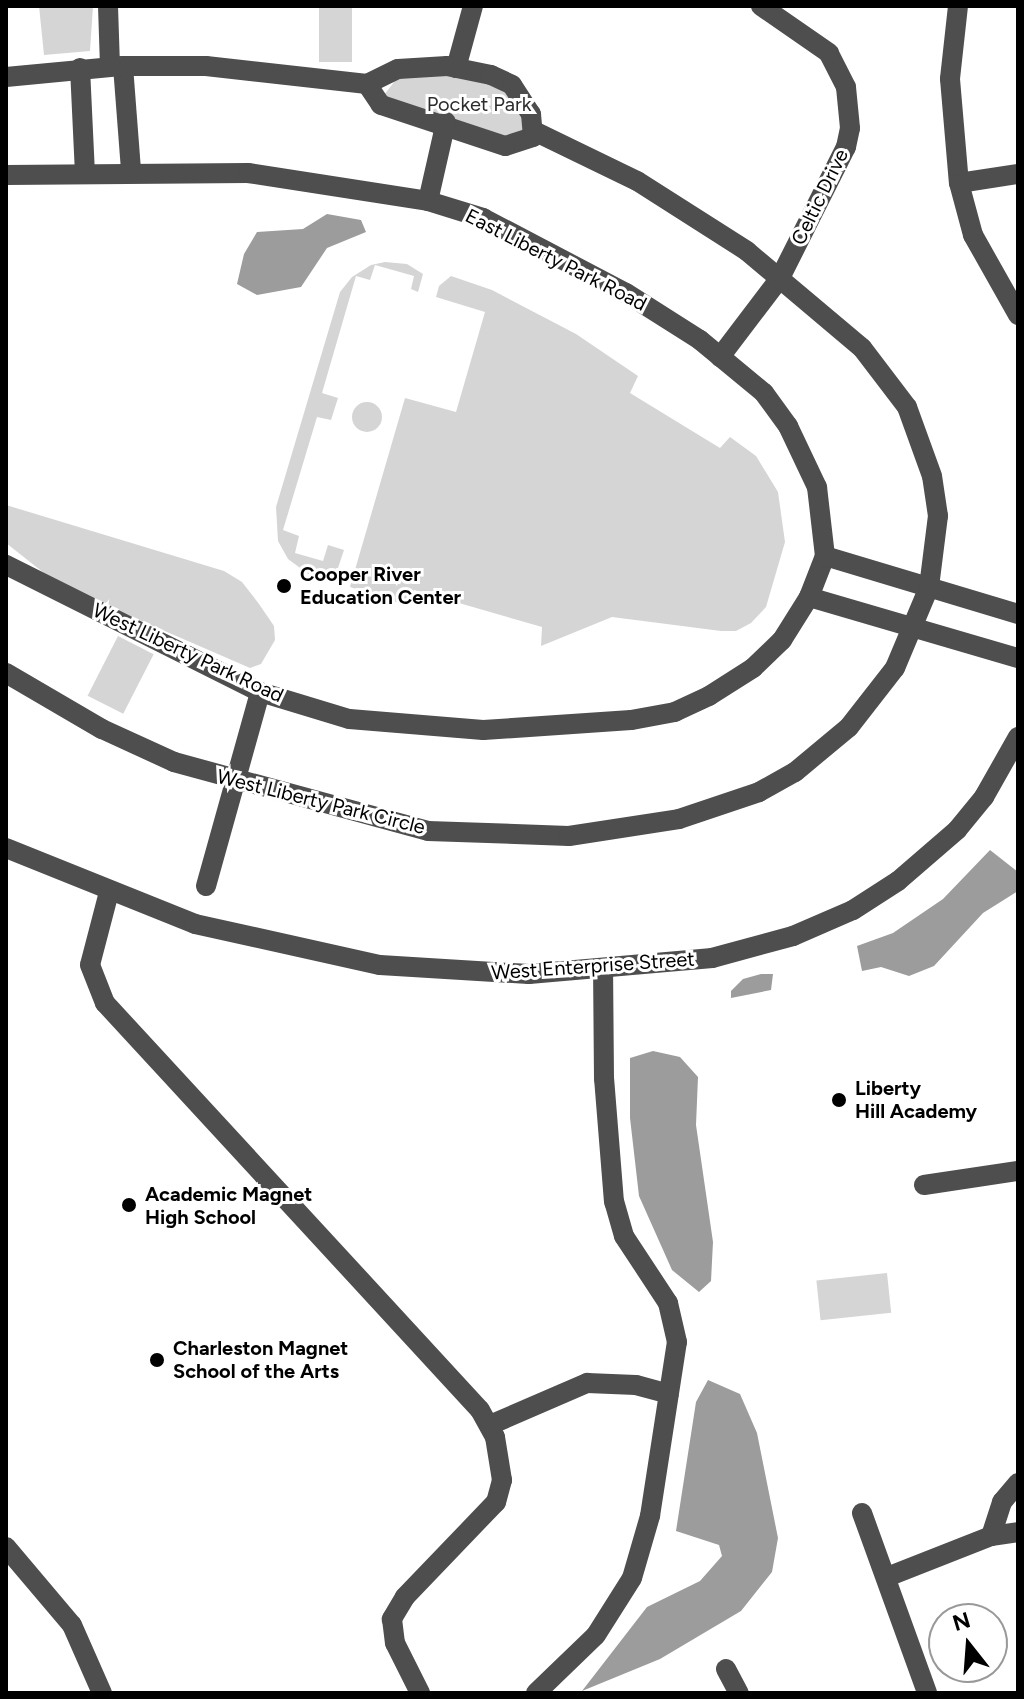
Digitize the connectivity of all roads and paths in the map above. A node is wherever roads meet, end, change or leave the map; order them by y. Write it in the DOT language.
graph roads {
  1 [pos="108,6"];
  2 [pos="473,6"];
  3 [pos="761,6"];
  4 [pos="958,6"];
  5 [pos="116,66"];
  6 [pos="80,68"];
  7 [pos="456,68"];
  8 [pos="6,77"];
  9 [pos="367,84"];
  10 [pos="446,122"];
  11 [pos="534,131"];
  12 [pos="131,171"];
  13 [pos="85,173"];
  14 [pos="1018,174"];
  15 [pos="6,175"];
  16 [pos="959,183"];
  17 [pos="428,201"];
  18 [pos="780,278"];
  19 [pos="1018,315"];
  20 [pos="720,357"];
  21 [pos="825,556"];
  22 [pos="6,565"];
  23 [pos="929,587"];
  24 [pos="809,597"];
  25 [pos="1018,614"];
  26 [pos="914,627"];
  27 [pos="1018,658"];
  28 [pos="6,673"];
  29 [pos="260,692"];
  30 [pos="1018,737"];
  31 [pos="235,781"];
  32 [pos="6,848"];
  33 [pos="206,886"];
  34 [pos="109,892"];
  35 [pos="603,969"];
  36 [pos="1018,1171"];
  37 [pos="924,1185"];
  38 [pos="669,1394"];
  39 [pos="490,1425"];
  40 [pos="1018,1483"];
  41 [pos="862,1513"];
  42 [pos="1018,1532"];
  43 [pos="991,1536"];
  44 [pos="6,1547"];
  45 [pos="887,1577"];
  46 [pos="726,1669"];
  47 [pos="102,1693"];
  48 [pos="420,1693"];
  49 [pos="536,1693"];
  50 [pos="739,1693"];
  51 [pos="927,1693"];
  1 -- 5 [label="street"];
  2 -- 7 [label="street"];
  3 -- 18 [label="street, Celtic Drive"];
  4 -- 16 [label="street"];
  5 -- 6 [label="street"];
  5 -- 9 [label="street"];
  5 -- 12 [label="street"];
  6 -- 8 [label="street"];
  6 -- 13 [label="street"];
  7 -- 9 [label="street"];
  7 -- 11 [label="street"];
  9 -- 10 [label="street"];
  10 -- 11 [label="street"];
  10 -- 17 [label="street"];
  11 -- 18 [label="street, West Liberty Park Circle"];
  12 -- 13 [label="street, East Liberty Park Road"];
  12 -- 17 [label="street, East Liberty Park Road"];
  13 -- 15 [label="street, East Liberty Park Road"];
  14 -- 16 [label="street"];
  16 -- 19 [label="street"];
  17 -- 20 [label="street, East Liberty Park Road"];
  18 -- 20 [label="street, Celtic Drive"];
  18 -- 23 [label="street, West Liberty Park Circle"];
  20 -- 21 [label="street, East Liberty Park Road"];
  21 -- 23 [label="street"];
  21 -- 24 [label="street, East Liberty Park Road"];
  22 -- 29 [label="street, West Liberty Park Road"];
  23 -- 25 [label="street"];
  23 -- 26 [label="street, West Liberty Park Circle"];
  24 -- 26 [label="street"];
  24 -- 29 [label="street, West Liberty Park Road"];
  26 -- 27 [label="street"];
  26 -- 31 [label="street, West Liberty Park Circle"];
  28 -- 31 [label="street, West Liberty Park Circle"];
  29 -- 31 [label="street"];
  30 -- 35 [label="street, West Enterprise Street"];
  31 -- 33 [label="street"];
  32 -- 34 [label="street, West Enterprise Street"];
  34 -- 35 [label="street, West Enterprise Street"];
  34 -- 39 [label="street"];
  35 -- 38 [label="street"];
  36 -- 37 [label="street"];
  38 -- 39 [label="street"];
  38 -- 49 [label="street"];
  39 -- 48 [label="street"];
  40 -- 43 [label="street"];
  41 -- 45 [label="street"];
  42 -- 43 [label="street"];
  43 -- 45 [label="street"];
  44 -- 47 [label="street"];
  45 -- 51 [label="street"];
  46 -- 50 [label="street"];
}
